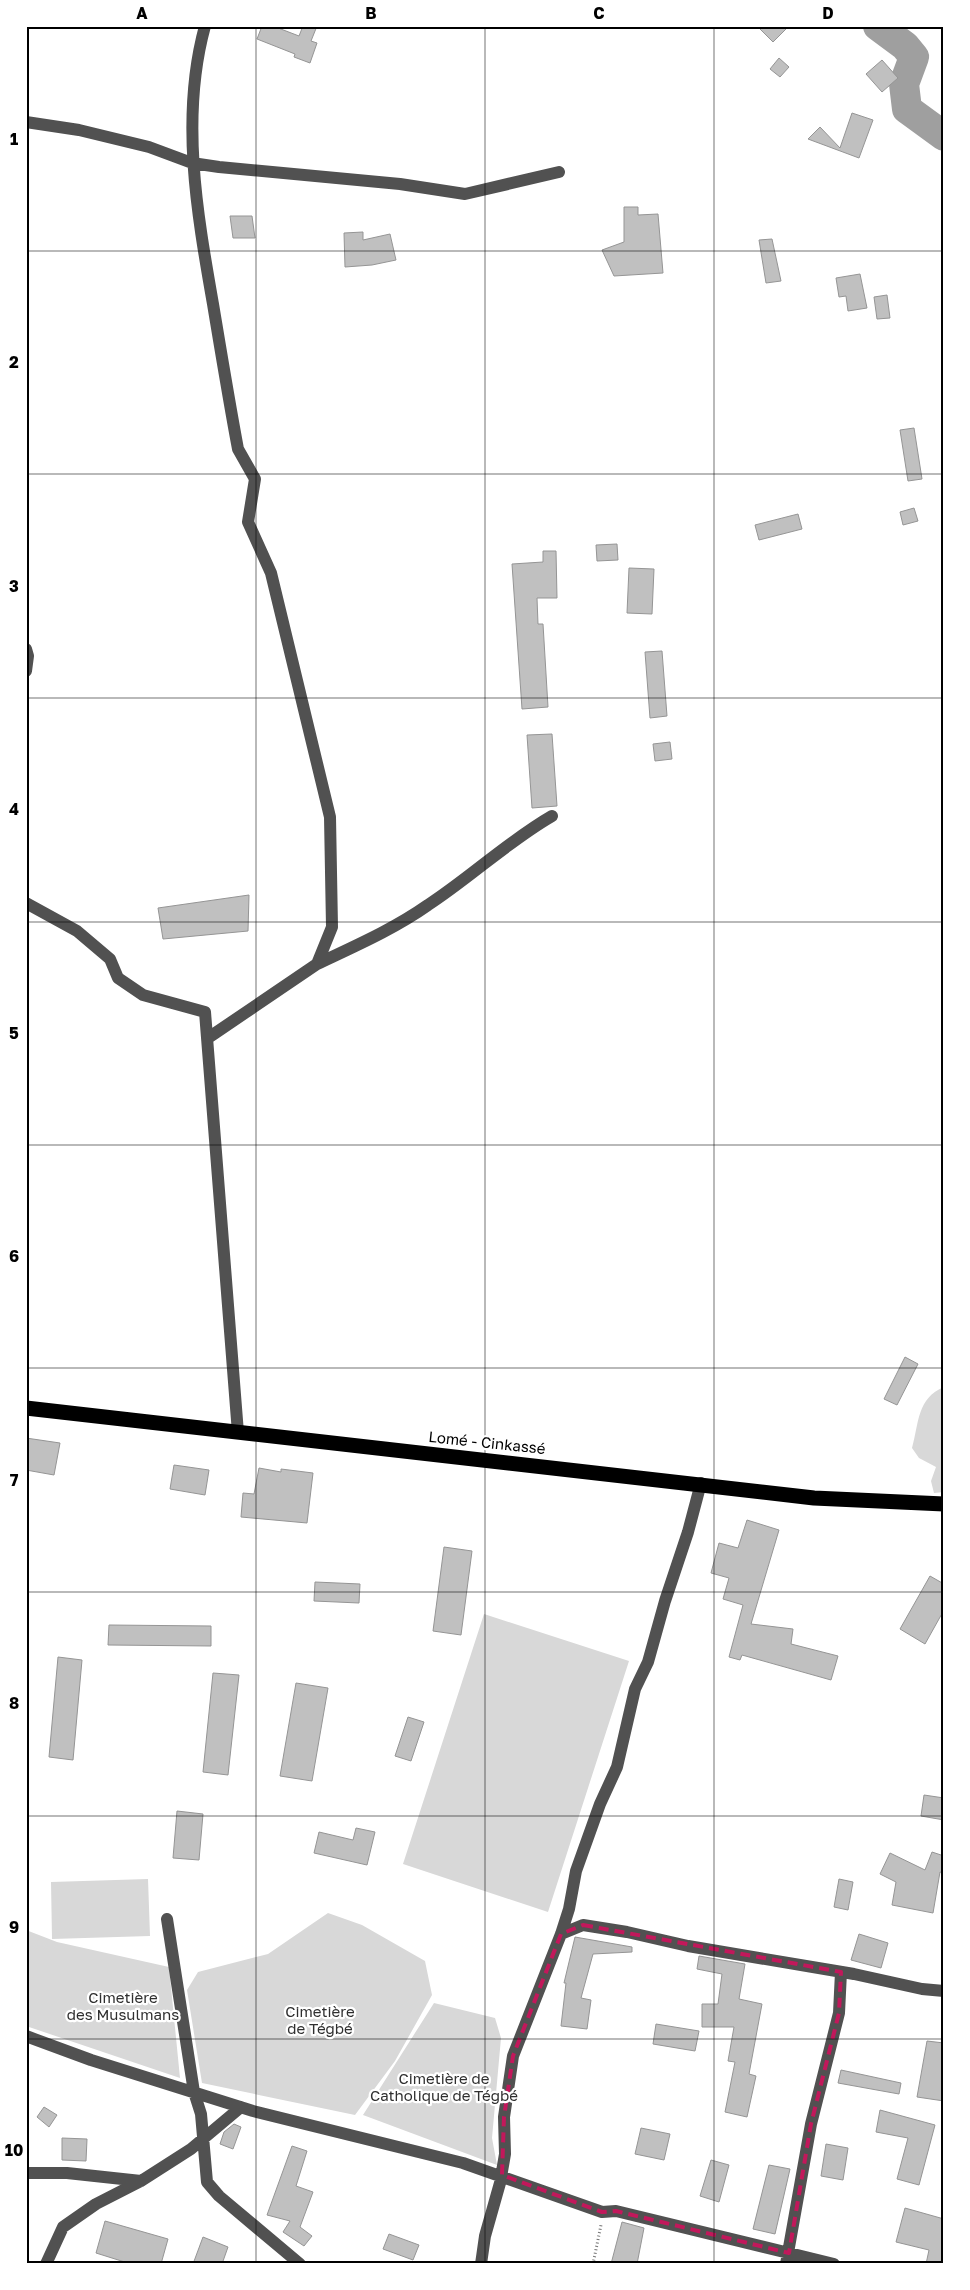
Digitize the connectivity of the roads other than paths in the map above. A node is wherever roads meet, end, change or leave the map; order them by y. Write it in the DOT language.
graph roads {
  1 [pos="205,26"];
  2 [pos="26,122"];
  3 [pos="192,162"];
  4 [pos="559,172"];
  5 [pos="26,649"];
  6 [pos="26,671"];
  7 [pos="552,816"];
  8 [pos="26,903"];
  9 [pos="317,964"];
  10 [pos="208,1038"];
  11 [pos="26,1408"];
  12 [pos="238,1433"];
  13 [pos="701,1483"];
  14 [pos="944,1504"];
  15 [pos="167,1919"];
  16 [pos="561,1934"];
  17 [pos="841,1972"];
  18 [pos="944,1991"];
  19 [pos="26,2036"];
  20 [pos="194,2092"];
  21 [pos="241,2107"];
  22 [pos="203,2139"];
  23 [pos="26,2173"];
  24 [pos="502,2175"];
  25 [pos="141,2180"];
  26 [pos="787,2258"];
  27 [pos="46,2264"];
  28 [pos="300,2264"];
  29 [pos="481,2264"];
  30 [pos="834,2264"];
  1 -- 3 [label="street"];
  2 -- 3 [label="street"];
  3 -- 4 [label="street"];
  3 -- 9 [label="street"];
  5 -- 6 [label="street"];
  7 -- 9 [label="street"];
  8 -- 10 [label="street"];
  9 -- 10 [label="street"];
  10 -- 12 [label="street"];
  11 -- 12 [label="highway, Lomé - Cinkassé"];
  12 -- 13 [label="highway, Lomé - Cinkassé"];
  13 -- 14 [label="highway, Lomé - Cinkassé"];
  13 -- 16 [label="street"];
  15 -- 20 [label="street"];
  16 -- 17 [label="street"];
  16 -- 24 [label="street"];
  17 -- 18 [label="street"];
  17 -- 26 [label="street"];
  19 -- 20 [label="street"];
  20 -- 21 [label="street"];
  20 -- 22 [label="street"];
  21 -- 22 [label="street"];
  21 -- 24 [label="street"];
  22 -- 25 [label="street"];
  22 -- 28 [label="street"];
  23 -- 25 [label="street"];
  24 -- 26 [label="street"];
  24 -- 29 [label="street"];
  25 -- 27 [label="street"];
  26 -- 30 [label="street"];
}
